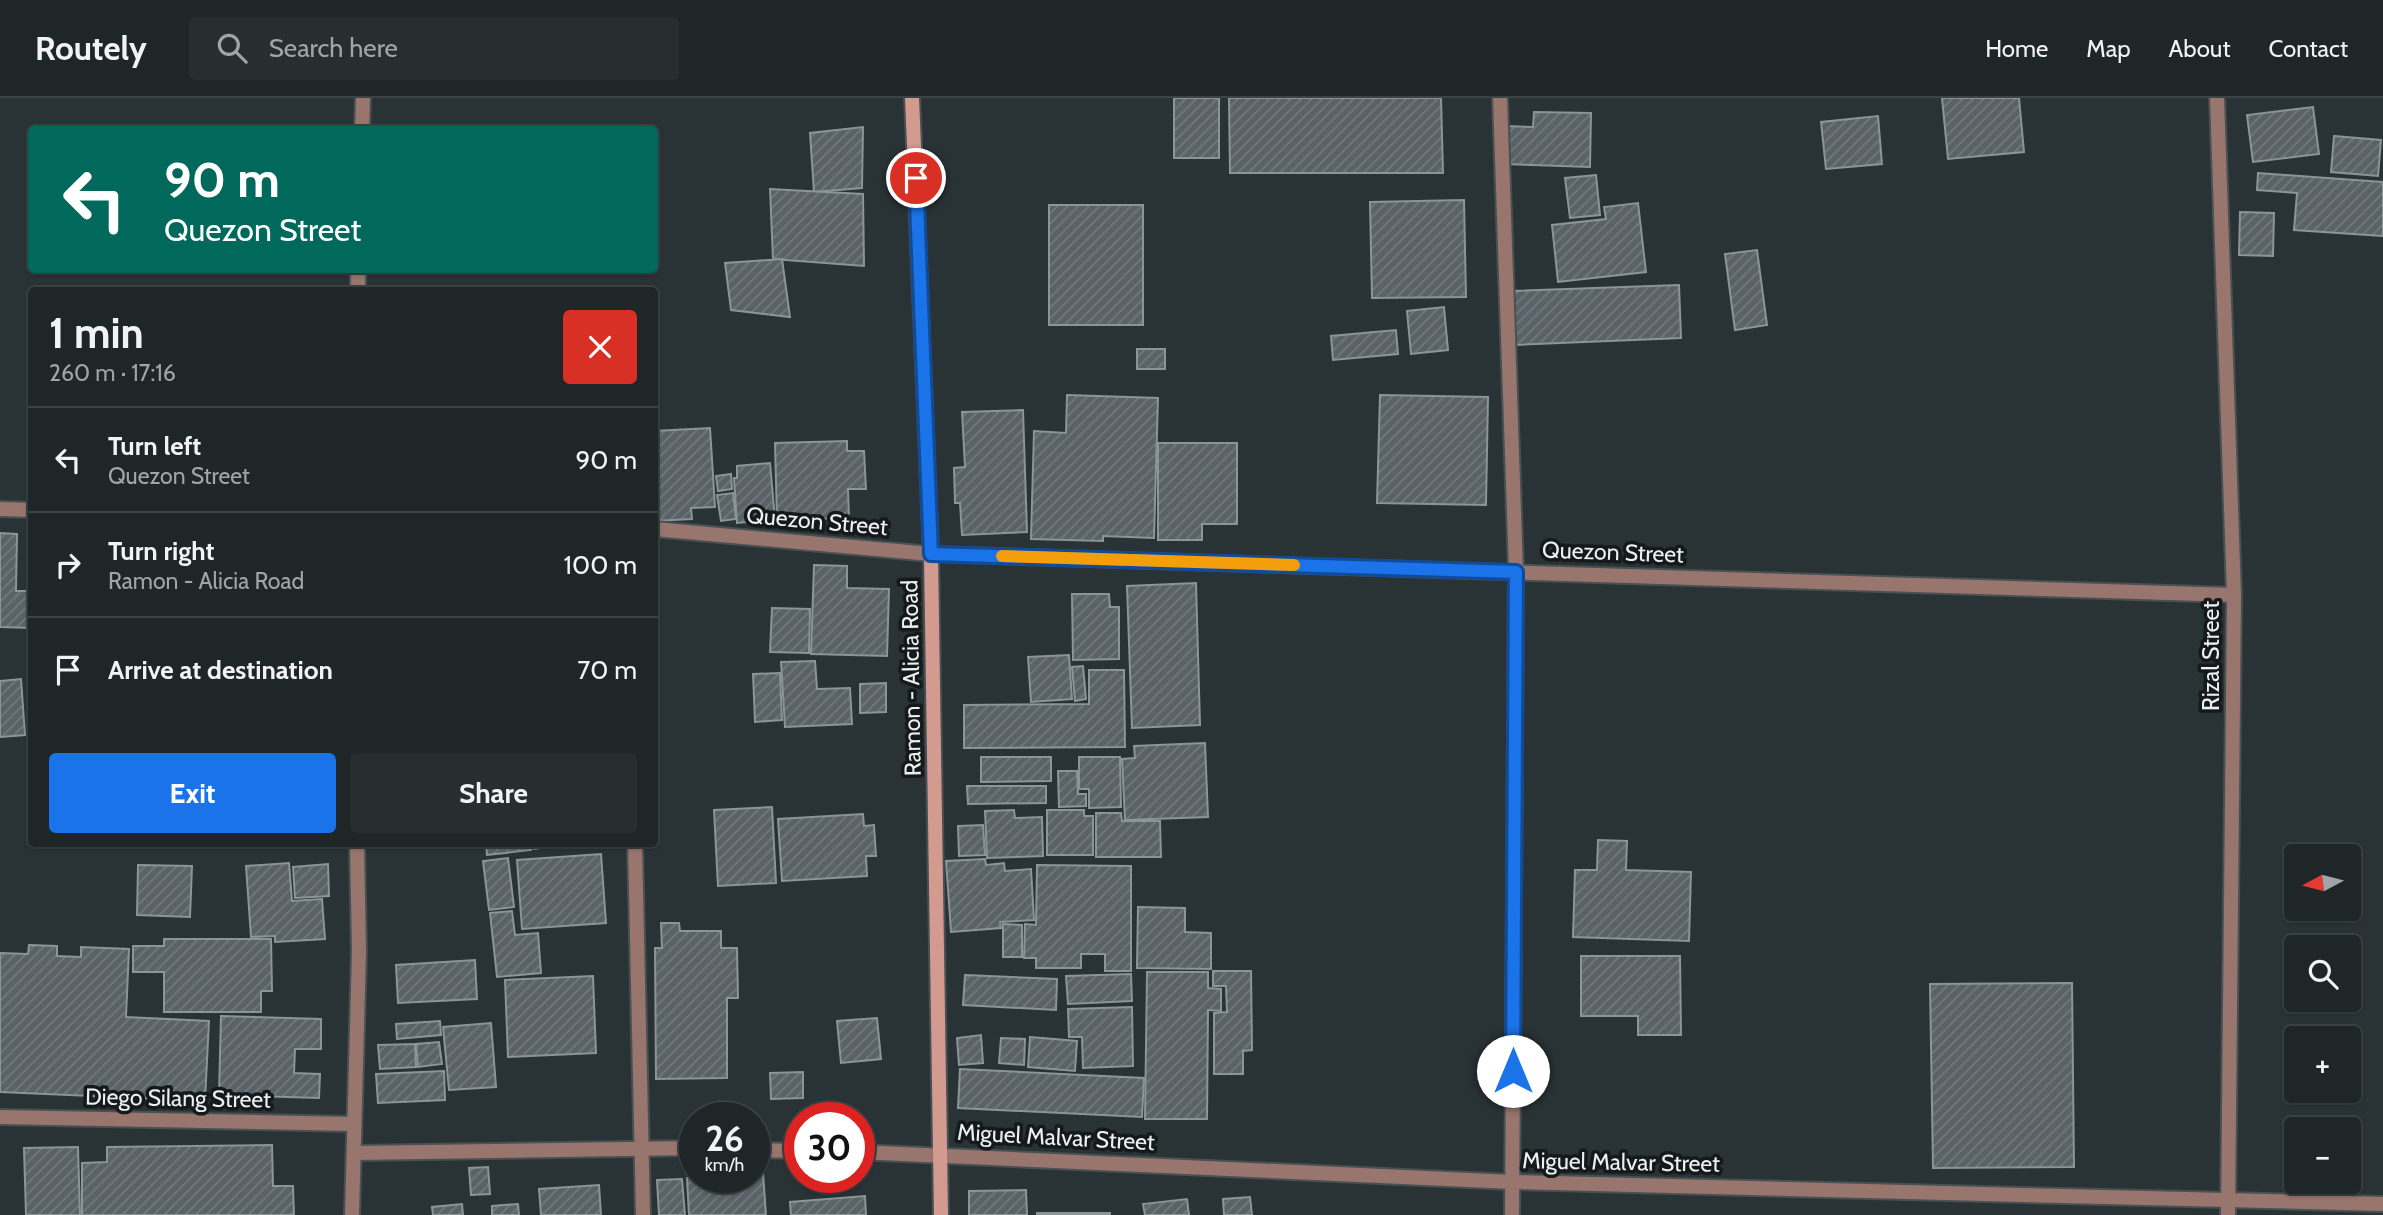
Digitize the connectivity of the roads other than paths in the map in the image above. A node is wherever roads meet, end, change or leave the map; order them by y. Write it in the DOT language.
graph roads {
  1 [pos="363,98"];
  2 [pos="912,98"];
  3 [pos="1500,98"];
  4 [pos="2217,98"];
  5 [pos="362,126"];
  6 [pos="0,509"];
  7 [pos="28,510"];
  8 [pos="658,529"];
  9 [pos="931,554"];
  10 [pos="1516,572"];
  11 [pos="2234,596"];
  12 [pos="357,847"];
  13 [pos="635,847"];
  14 [pos="0,1117"];
  15 [pos="354,1124"];
  16 [pos="643,1147"];
  17 [pos="679,1148"];
  18 [pos="875,1152"];
  19 [pos="354,1153"];
  20 [pos="941,1154"];
  21 [pos="1512,1182"];
  22 [pos="2383,1204"];
  23 [pos="2228,1208"];
  24 [pos="352,1215"];
  25 [pos="643,1215"];
  26 [pos="942,1215"];
  27 [pos="1512,1215"];
  1 -- 5 [label="street"];
  2 -- 9 [label="main road, Ramon - Alicia Road"];
  3 -- 10 [label="street"];
  4 -- 11 [label="street, Rizal Street"];
  6 -- 7 [label="street"];
  8 -- 9 [label="street, Quezon Street"];
  9 -- 10 [label="street, Quezon Street"];
  9 -- 20 [label="main road, Ramon - Alicia Road"];
  10 -- 11 [label="street, Quezon Street"];
  10 -- 21 [label="street"];
  11 -- 23 [label="street, Rizal Street"];
  12 -- 15 [label="street"];
  13 -- 16 [label="street"];
  14 -- 15 [label="street, Diego Silang Street"];
  15 -- 19 [label="street"];
  16 -- 17 [label="street"];
  16 -- 19 [label="street"];
  16 -- 25 [label="street"];
  18 -- 20 [label="street, Miguel Malvar Street"];
  19 -- 24 [label="street"];
  20 -- 21 [label="street, Miguel Malvar Street"];
  20 -- 26 [label="main road, Ramon - Alicia Road"];
  21 -- 23 [label="street, Miguel Malvar Street"];
  21 -- 27 [label="street"];
  22 -- 23 [label="street, Miguel Malvar Street"];
}
